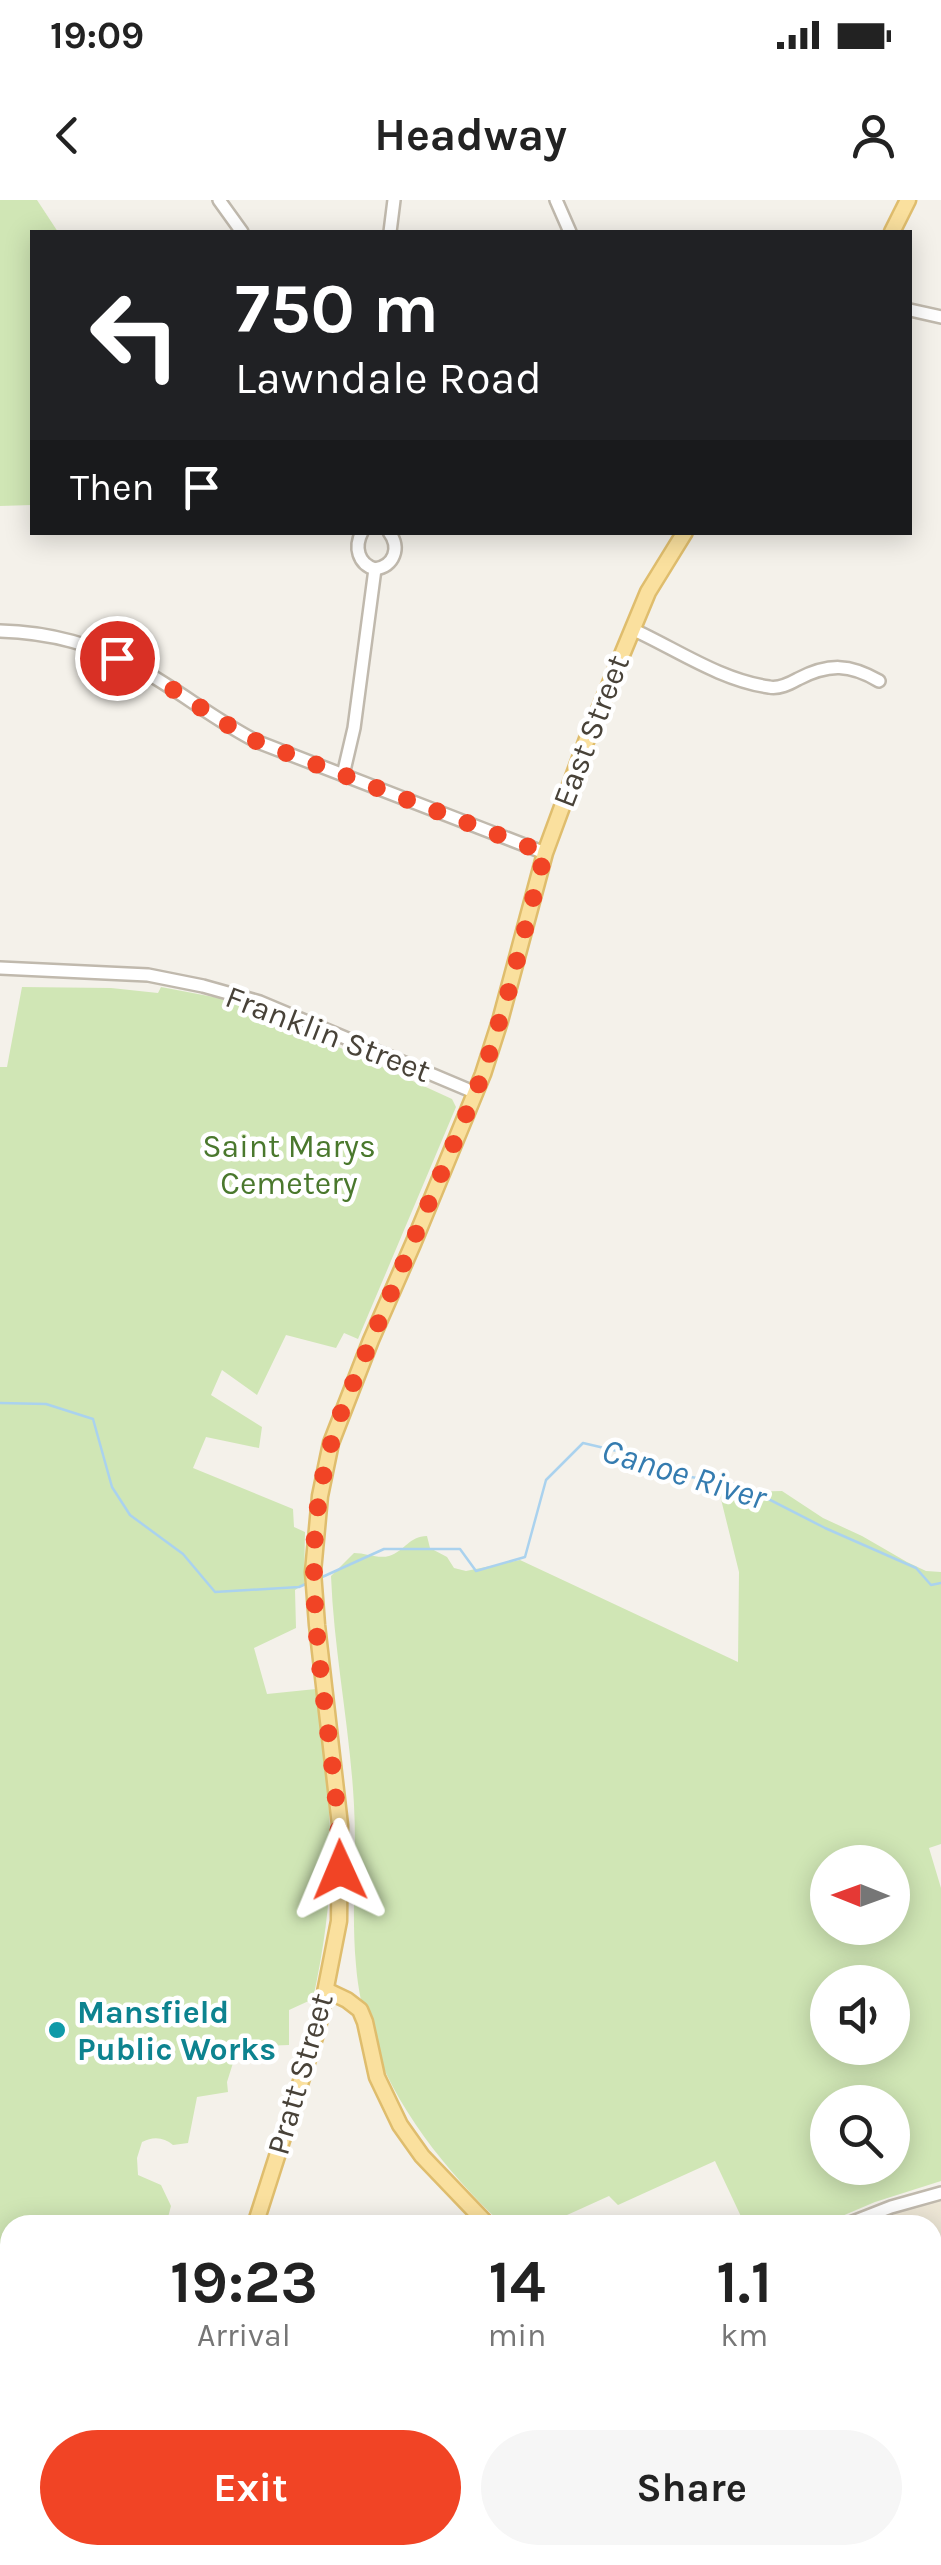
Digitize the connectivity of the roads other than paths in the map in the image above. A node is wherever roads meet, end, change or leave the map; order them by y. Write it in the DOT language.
graph roads {
  1 [pos="219,200"];
  2 [pos="394,200"];
  3 [pos="556,200"];
  4 [pos="908,200"];
  5 [pos="241,230"];
  6 [pos="390,230"];
  7 [pos="569,230"];
  8 [pos="893,230"];
  9 [pos="912,310"];
  10 [pos="941,317"];
  11 [pos="361,535"];
  12 [pos="391,535"];
  13 [pos="683,535"];
  14 [pos="375,569"];
  15 [pos="632,629"];
  16 [pos="0,631"];
  17 [pos="880,680"];
  18 [pos="343,776"];
  19 [pos="545,853"];
  20 [pos="0,968"];
  21 [pos="476,1093"];
  22 [pos="338,1921"];
  23 [pos="326,1990"];
  24 [pos="941,2193"];
  25 [pos="258,2215"];
  26 [pos="478,2215"];
  27 [pos="870,2215"];
  1 -- 5 [label="street"];
  2 -- 6 [label="street"];
  3 -- 7 [label="street"];
  4 -- 8 [label="main road"];
  9 -- 10 [label="street"];
  11 -- 14 [label="street"];
  12 -- 14 [label="street"];
  13 -- 15 [label="main road, East Street"];
  14 -- 18 [label="street"];
  15 -- 17 [label="street"];
  15 -- 19 [label="main road, East Street"];
  16 -- 18 [label="street"];
  18 -- 19 [label="street"];
  19 -- 21 [label="main road, East Street"];
  20 -- 21 [label="street, Franklin Street"];
  21 -- 22 [label="main road, East Street"];
  22 -- 23 [label="main road, Pratt Street"];
  23 -- 25 [label="main road, Pratt Street"];
  23 -- 26 [label="main road"];
  24 -- 27 [label="street"];
}
